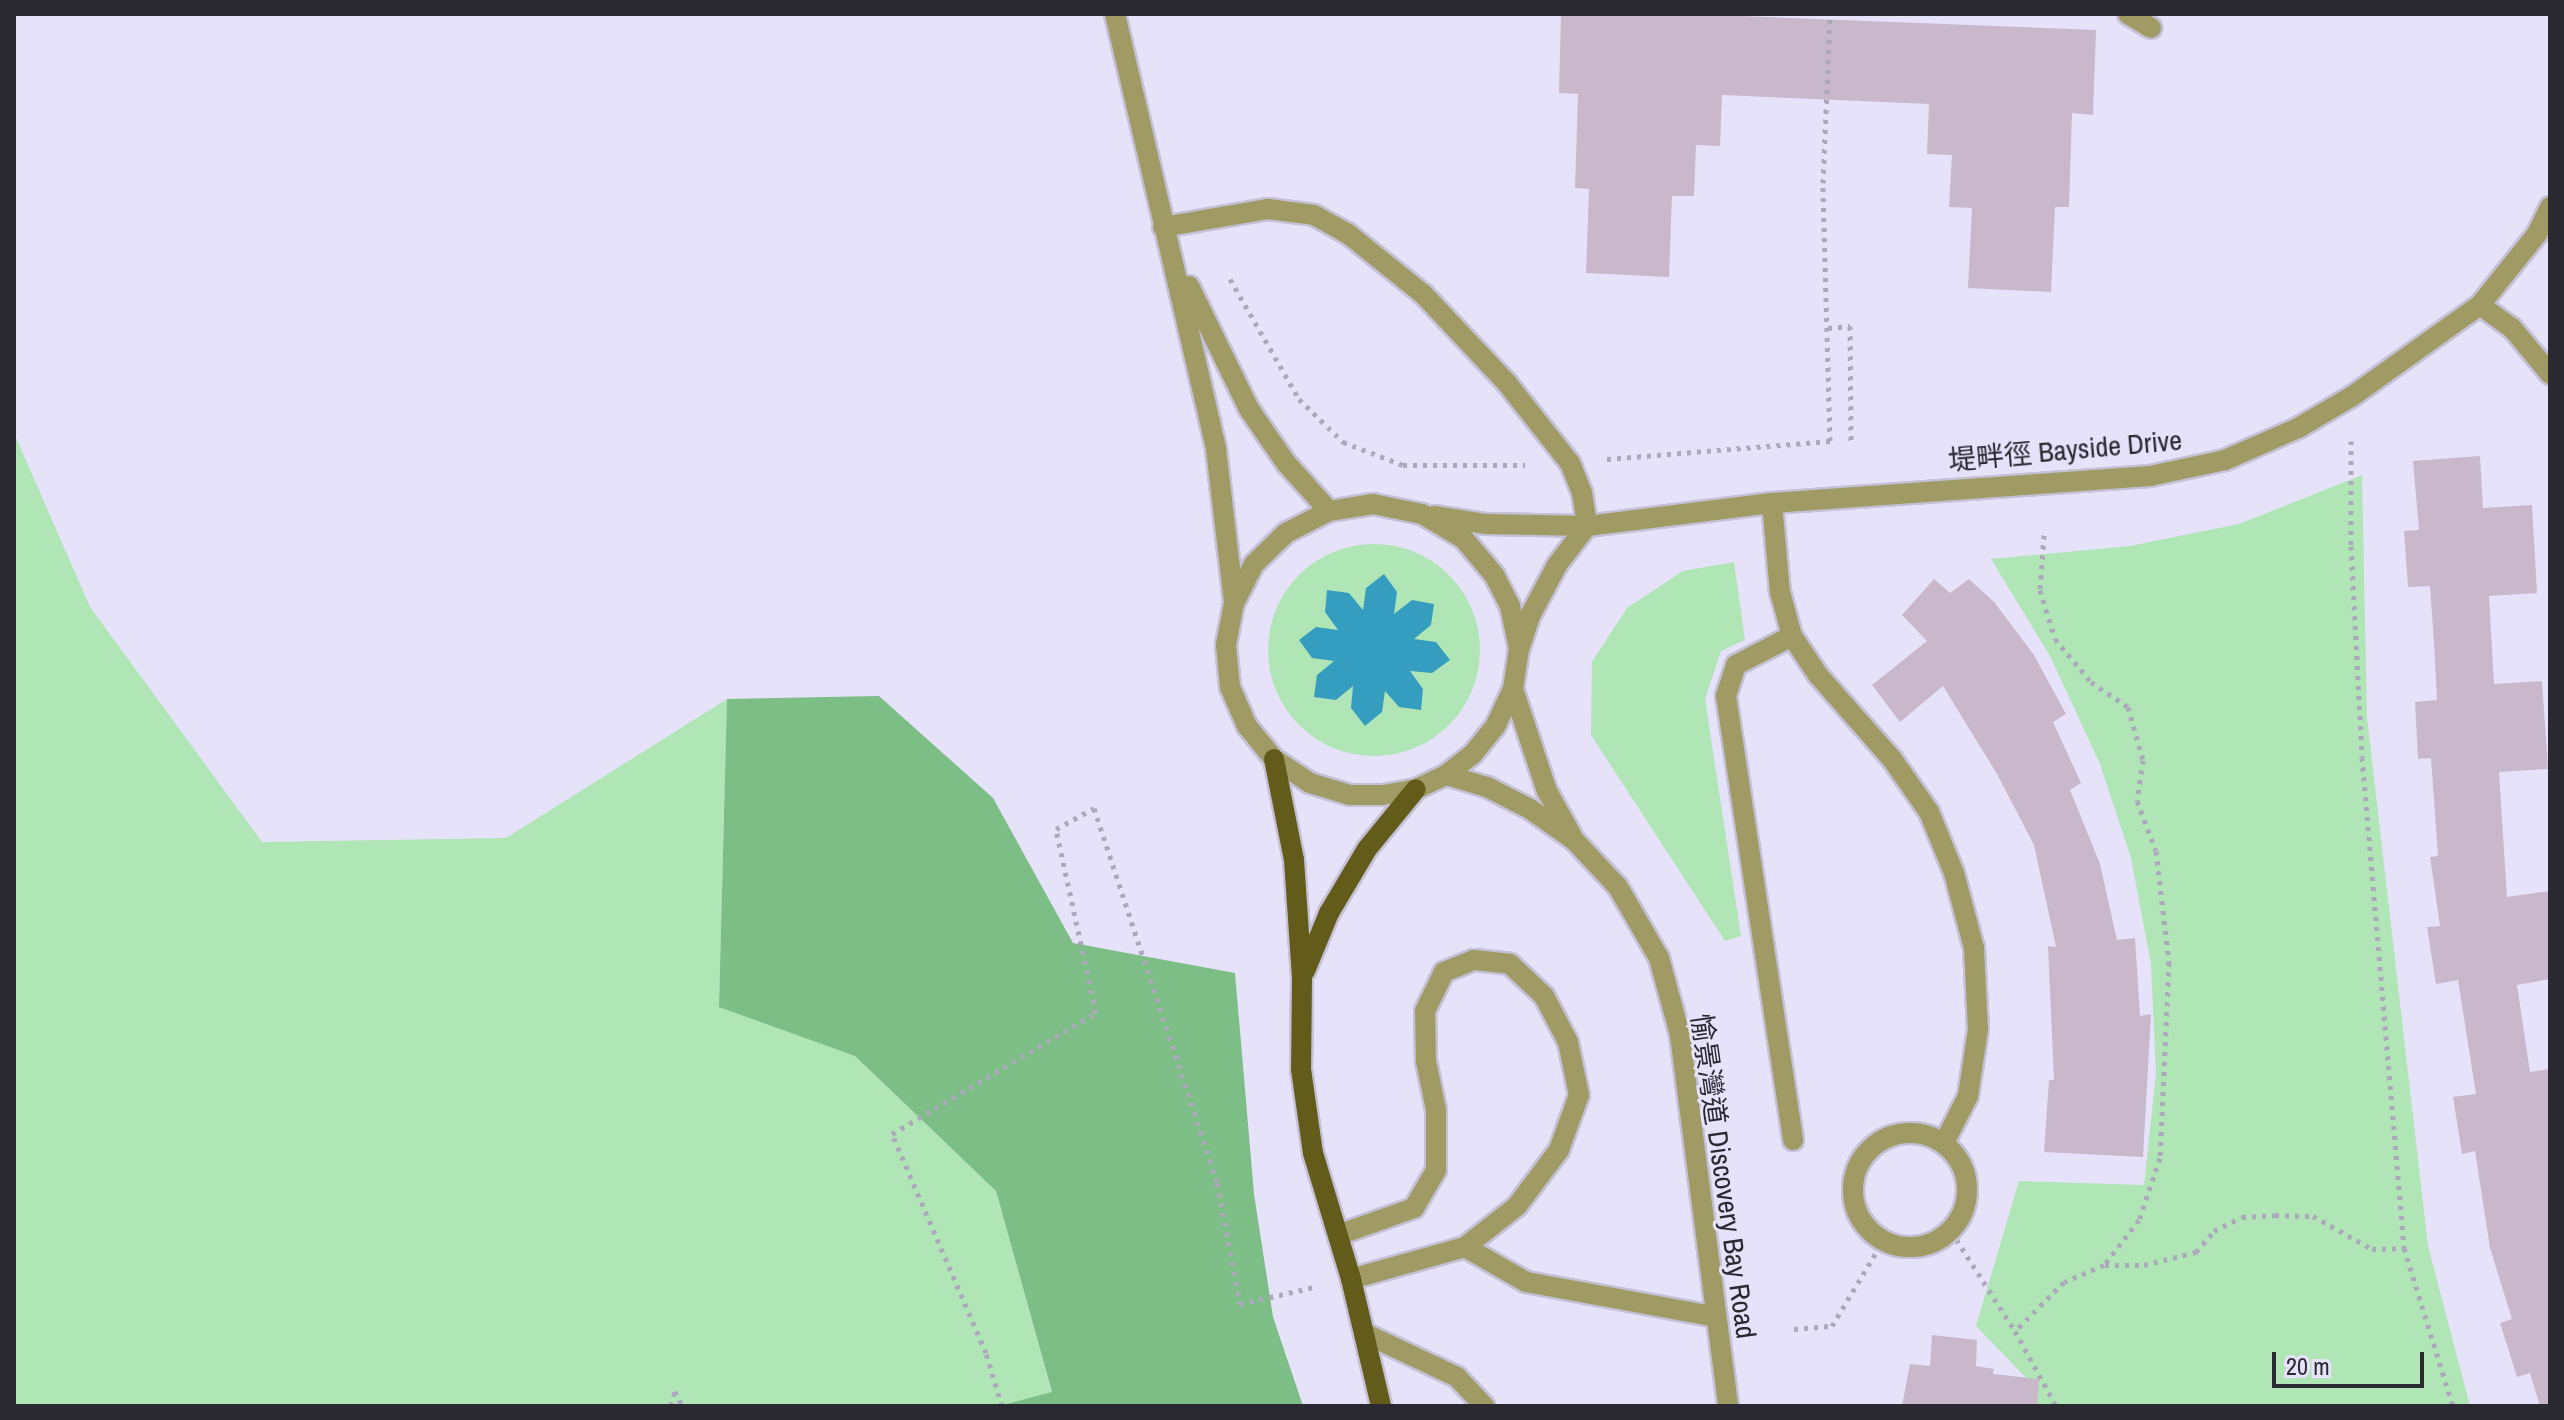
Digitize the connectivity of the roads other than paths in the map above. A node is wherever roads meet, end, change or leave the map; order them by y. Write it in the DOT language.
graph roads {
  1 [pos="1115,14"];
  2 [pos="2128,14"];
  3 [pos="2151,28"];
  4 [pos="2550,207"];
  5 [pos="1163,227"];
  6 [pos="2480,305"];
  7 [pos="2550,374"];
  8 [pos="1772,503"];
  9 [pos="1329,511"];
  10 [pos="1422,514"];
  11 [pos="1587,526"];
  12 [pos="1234,603"];
  13 [pos="1792,636"];
  14 [pos="1519,649"];
  15 [pos="1513,689"];
  16 [pos="1274,759"];
  17 [pos="1446,775"];
  18 [pos="1416,789"];
  19 [pos="1574,840"];
  20 [pos="1302,978"];
  21 [pos="1793,1140"];
  22 [pos="1944,1143"];
  23 [pos="1338,1235"];
  24 [pos="1465,1247"];
  25 [pos="1351,1279"];
  26 [pos="1716,1317"];
  27 [pos="1364,1333"];
  28 [pos="1381,1406"];
  29 [pos="1484,1406"];
  30 [pos="1728,1406"];
  1 -- 5 [label="street"];
  2 -- 3 [label="street"];
  4 -- 6 [label="street, 堤畔徑 Bayside Drive"];
  5 -- 9 [label="street"];
  5 -- 11 [label="street"];
  5 -- 12 [label="street"];
  6 -- 7 [label="street"];
  6 -- 8 [label="street, 堤畔徑 Bayside Drive"];
  8 -- 11 [label="street, 堤畔徑 Bayside Drive"];
  8 -- 13 [label="street"];
  9 -- 10 [label="street, 堤畔徑 Bayside Drive"];
  9 -- 12 [label="street, 堤畔徑 Bayside Drive"];
  10 -- 11 [label="street, 堤畔徑 Bayside Drive"];
  10 -- 14 [label="street"];
  11 -- 14 [label="street"];
  12 -- 16 [label="street"];
  13 -- 21 [label="street"];
  13 -- 22 [label="street"];
  14 -- 15 [label="street"];
  15 -- 17 [label="street"];
  15 -- 19 [label="street, 愉景灣道 Discovery Bay Road"];
  16 -- 18 [label="street"];
  16 -- 20 [label="main road"];
  17 -- 18 [label="street"];
  17 -- 19 [label="street, 愉景灣道 Discovery Bay Road"];
  18 -- 20 [label="main road"];
  19 -- 26 [label="street, 愉景灣道 Discovery Bay Road"];
  20 -- 23 [label="main road"];
  22 -- 22 [label="street"];
  23 -- 24 [label="street"];
  23 -- 25 [label="main road"];
  24 -- 25 [label="street"];
  24 -- 26 [label="street"];
  25 -- 27 [label="main road"];
  26 -- 30 [label="street, 愉景灣道 Discovery Bay Road"];
  27 -- 28 [label="main road"];
  27 -- 29 [label="street"];
}
